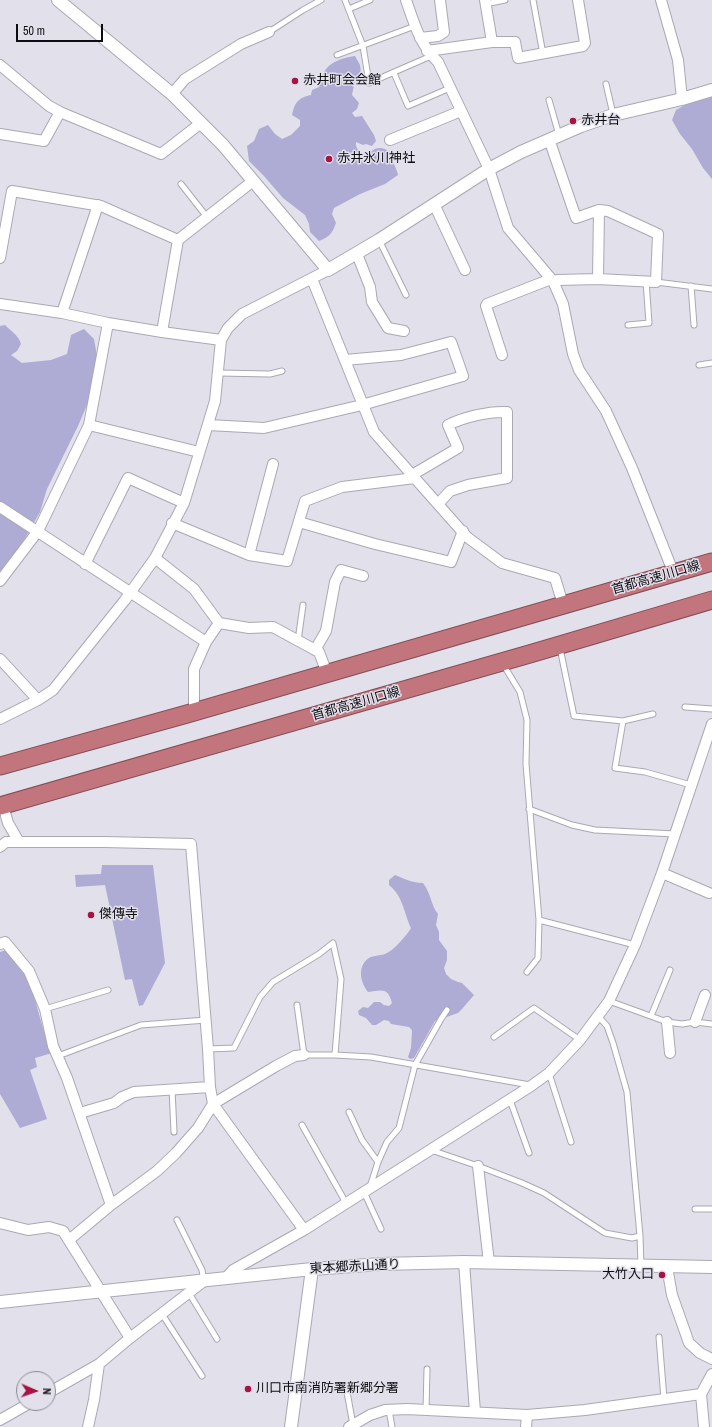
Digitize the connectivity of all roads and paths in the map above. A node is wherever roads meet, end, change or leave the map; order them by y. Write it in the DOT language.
graph roads {
  1 [pos="58,0"];
  2 [pos="321,0"];
  3 [pos="346,0"];
  4 [pos="370,0"];
  5 [pos="406,0"];
  6 [pos="440,0"];
  7 [pos="505,0"];
  8 [pos="533,0"];
  9 [pos="578,0"];
  10 [pos="661,0"];
  11 [pos="485,2"];
  12 [pos="349,9"];
  13 [pos="415,26"];
  14 [pos="269,32"];
  15 [pos="420,38"];
  16 [pos="492,42"];
  17 [pos="363,46"];
  18 [pos="429,53"];
  19 [pos="543,54"];
  20 [pos="337,55"];
  21 [pos="0,65"];
  22 [pos="394,72"];
  23 [pos="606,84"];
  24 [pos="450,88"];
  25 [pos="712,90"];
  26 [pos="172,94"];
  27 [pos="682,99"];
  28 [pos="549,100"];
  29 [pos="461,111"];
  30 [pos="60,112"];
  31 [pos="614,115"];
  32 [pos="201,123"];
  33 [pos="0,134"];
  34 [pos="554,137"];
  35 [pos="390,140"];
  36 [pos="489,169"];
  37 [pos="253,180"];
  38 [pos="181,184"];
  39 [pos="434,204"];
  40 [pos="98,206"];
  41 [pos="599,210"];
  42 [pos="207,217"];
  43 [pos="178,240"];
  44 [pos="379,240"];
  45 [pos="357,254"];
  46 [pos="0,258"];
  47 [pos="328,270"];
  48 [pos="465,270"];
  49 [pos="312,278"];
  50 [pos="598,279"];
  51 [pos="552,280"];
  52 [pos="646,281"];
  53 [pos="656,282"];
  54 [pos="691,286"];
  55 [pos="712,289"];
  56 [pos="406,295"];
  57 [pos="0,304"];
  58 [pos="62,313"];
  59 [pos="108,323"];
  60 [pos="628,325"];
  61 [pos="694,325"];
  62 [pos="404,331"];
  63 [pos="162,332"];
  64 [pos="221,340"];
  65 [pos="502,355"];
  66 [pos="345,360"];
  67 [pos="712,363"];
  68 [pos="699,365"];
  69 [pos="282,371"];
  70 [pos="219,373"];
  71 [pos="362,406"];
  72 [pos="88,425"];
  73 [pos="208,425"];
  74 [pos="199,452"];
  75 [pos="273,464"];
  76 [pos="414,476"];
  77 [pos="184,503"];
  78 [pos="438,504"];
  79 [pos="0,507"];
  80 [pos="299,522"];
  81 [pos="172,523"];
  82 [pos="38,531"];
  83 [pos="463,532"];
  84 [pos="249,555"];
  85 [pos="155,558"];
  86 [pos="712,562"];
  87 [pos="85,564"];
  88 [pos="672,569"];
  89 [pos="363,576"];
  90 [pos="0,581"];
  91 [pos="712,590"];
  92 [pos="131,592"];
  93 [pos="712,600"];
  94 [pos="562,601"];
  95 [pos="303,605"];
  96 [pos="219,623"];
  97 [pos="298,641"];
  98 [pos="206,642"];
  99 [pos="315,650"];
  100 [pos="561,653"];
  101 [pos="0,659"];
  102 [pos="325,668"];
  103 [pos="506,669"];
  104 [pos="424,684"];
  105 [pos="38,700"];
  106 [pos="685,707"];
  107 [pos="194,708"];
  108 [pos="712,709"];
  109 [pos="653,714"];
  110 [pos="0,720"];
  111 [pos="623,721"];
  112 [pos="712,724"];
  113 [pos="0,766"];
  114 [pos="691,784"];
  115 [pos="2,807"];
  116 [pos="529,809"];
  117 [pos="675,834"];
  118 [pos="18,842"];
  119 [pos="0,847"];
  120 [pos="662,873"];
  121 [pos="709,893"];
  122 [pos="539,920"];
  123 [pos="0,944"];
  124 [pos="635,945"];
  125 [pos="670,970"];
  126 [pos="527,972"];
  127 [pos="108,990"];
  128 [pos="705,995"];
  129 [pos="609,1001"];
  130 [pos="297,1005"];
  131 [pos="45,1009"];
  132 [pos="447,1010"];
  133 [pos="598,1016"];
  134 [pos="651,1016"];
  135 [pos="206,1020"];
  136 [pos="667,1022"];
  137 [pos="695,1022"];
  138 [pos="712,1024"];
  139 [pos="494,1037"];
  140 [pos="580,1040"];
  141 [pos="208,1049"];
  142 [pos="670,1053"];
  143 [pos="304,1055"];
  144 [pos="335,1055"];
  145 [pos="58,1056"];
  146 [pos="415,1065"];
  147 [pos="549,1073"];
  148 [pos="531,1086"];
  149 [pos="210,1087"];
  150 [pos="172,1089"];
  151 [pos="509,1099"];
  152 [pos="213,1104"];
  153 [pos="349,1112"];
  154 [pos="80,1113"];
  155 [pos="302,1125"];
  156 [pos="174,1132"];
  157 [pos="571,1142"];
  158 [pos="429,1150"];
  159 [pos="529,1153"];
  160 [pos="378,1162"];
  161 [pos="478,1166"];
  162 [pos="367,1189"];
  163 [pos="346,1203"];
  164 [pos="111,1205"];
  165 [pos="712,1209"];
  166 [pos="695,1210"];
  167 [pos="177,1220"];
  168 [pos="0,1223"];
  169 [pos="381,1229"];
  170 [pos="304,1230"];
  171 [pos="640,1236"];
  172 [pos="69,1240"];
  173 [pos="464,1262"];
  174 [pos="489,1263"];
  175 [pos="641,1266"];
  176 [pos="666,1267"];
  177 [pos="712,1267"];
  178 [pos="312,1269"];
  179 [pos="225,1279"];
  180 [pos="204,1281"];
  181 [pos="102,1292"];
  182 [pos="189,1293"];
  183 [pos="0,1302"];
  184 [pos="162,1314"];
  185 [pos="659,1337"];
  186 [pos="130,1338"];
  187 [pos="217,1339"];
  188 [pos="712,1359"];
  189 [pos="99,1364"];
  190 [pos="427,1369"];
  191 [pos="712,1374"];
  192 [pos="202,1376"];
  193 [pos="56,1388"];
  194 [pos="347,1392"];
  195 [pos="701,1394"];
  196 [pos="664,1399"];
  197 [pos="389,1410"];
  198 [pos="426,1410"];
  199 [pos="16,1411"];
  200 [pos="475,1412"];
  201 [pos="526,1415"];
  202 [pos="0,1420"];
  203 [pos="356,1425"];
  204 [pos="88,1427"];
  205 [pos="291,1427"];
  206 [pos="392,1427"];
  207 [pos="526,1427"];
  208 [pos="704,1427"];
  1 -- 26 [label="street"];
  2 -- 14 [label="lane"];
  3 -- 12 [label="lane"];
  4 -- 12 [label="lane"];
  5 -- 13 [label="street"];
  6 -- 15 [label="street"];
  7 -- 11 [label="lane"];
  8 -- 19 [label="lane"];
  9 -- 19 [label="street"];
  10 -- 27 [label="street"];
  11 -- 16 [label="street"];
  12 -- 17 [label="lane"];
  13 -- 15 [label="street"];
  13 -- 17 [label="lane"];
  14 -- 26 [label="street"];
  15 -- 18 [label="street"];
  16 -- 18 [label="street"];
  16 -- 19 [label="street"];
  17 -- 20 [label="lane"];
  17 -- 22 [label="lane"];
  18 -- 22 [label="lane"];
  18 -- 24 [label="street"];
  21 -- 30 [label="street"];
  22 -- 24 [label="lane"];
  23 -- 31 [label="lane"];
  24 -- 29 [label="street"];
  25 -- 27 [label="street"];
  26 -- 32 [label="street"];
  27 -- 31 [label="street"];
  28 -- 34 [label="lane"];
  29 -- 35 [label="street"];
  29 -- 36 [label="street"];
  30 -- 32 [label="street"];
  30 -- 33 [label="street"];
  31 -- 34 [label="street"];
  32 -- 37 [label="street"];
  34 -- 36 [label="street"];
  34 -- 41 [label="street"];
  36 -- 39 [label="street"];
  36 -- 51 [label="street"];
  37 -- 42 [label="street"];
  37 -- 47 [label="street"];
  38 -- 42 [label="lane"];
  39 -- 44 [label="street"];
  39 -- 48 [label="street"];
  40 -- 43 [label="street"];
  40 -- 46 [label="street"];
  40 -- 58 [label="street"];
  41 -- 50 [label="street"];
  41 -- 53 [label="street"];
  42 -- 43 [label="street"];
  43 -- 63 [label="street"];
  44 -- 45 [label="street"];
  44 -- 56 [label="lane"];
  45 -- 47 [label="street"];
  45 -- 62 [label="street"];
  47 -- 49 [label="street"];
  49 -- 64 [label="street"];
  49 -- 66 [label="street"];
  50 -- 51 [label="street"];
  50 -- 52 [label="street"];
  51 -- 65 [label="street"];
  51 -- 88 [label="street"];
  52 -- 53 [label="street"];
  52 -- 60 [label="lane"];
  53 -- 54 [label="lane"];
  54 -- 55 [label="lane"];
  54 -- 61 [label="lane"];
  57 -- 58 [label="street"];
  58 -- 59 [label="street"];
  59 -- 63 [label="street"];
  59 -- 72 [label="street"];
  63 -- 64 [label="street"];
  64 -- 70 [label="street"];
  66 -- 71 [label="street"];
  66 -- 71 [label="street"];
  67 -- 68 [label="lane"];
  69 -- 70 [label="lane"];
  70 -- 73 [label="street"];
  71 -- 73 [label="street"];
  71 -- 76 [label="street"];
  72 -- 74 [label="street"];
  72 -- 82 [label="street"];
  73 -- 74 [label="street"];
  74 -- 77 [label="street"];
  75 -- 84 [label="street"];
  76 -- 78 [label="street"];
  76 -- 78 [label="street"];
  76 -- 80 [label="street"];
  77 -- 81 [label="street"];
  77 -- 87 [label="street"];
  78 -- 83 [label="street"];
  79 -- 82 [label="street"];
  80 -- 83 [label="street"];
  80 -- 84 [label="street"];
  81 -- 84 [label="street"];
  81 -- 85 [label="street"];
  82 -- 87 [label="street"];
  82 -- 90 [label="street"];
  83 -- 94 [label="street"];
  85 -- 92 [label="street"];
  85 -- 96 [label="street"];
  86 -- 113 [label="highway, 首都高速川口線"];
  87 -- 92 [label="street"];
  89 -- 99 [label="street"];
  91 -- 104 [label="highway"];
  92 -- 98 [label="street"];
  92 -- 105 [label="street"];
  93 -- 104 [label="highway, 首都高速川口線"];
  95 -- 97 [label="lane"];
  96 -- 97 [label="street"];
  96 -- 98 [label="street"];
  97 -- 99 [label="street"];
  98 -- 107 [label="street"];
  99 -- 102 [label="street"];
  100 -- 111 [label="lane"];
  101 -- 105 [label="street"];
  103 -- 116 [label="lane"];
  104 -- 115 [label="highway, 首都高速川口線"];
  105 -- 110 [label="street"];
  106 -- 108 [label="lane"];
  109 -- 111 [label="lane"];
  111 -- 114 [label="lane"];
  112 -- 114 [label="street"];
  114 -- 117 [label="street"];
  115 -- 118 [label="street"];
  116 -- 117 [label="lane"];
  116 -- 122 [label="lane"];
  117 -- 120 [label="street"];
  118 -- 119 [label="street"];
  118 -- 135 [label="street"];
  120 -- 121 [label="street"];
  120 -- 124 [label="street"];
  122 -- 124 [label="lane"];
  122 -- 126 [label="lane"];
  123 -- 131 [label="street"];
  124 -- 129 [label="street"];
  125 -- 134 [label="lane"];
  127 -- 131 [label="lane"];
  128 -- 137 [label="street"];
  129 -- 133 [label="street"];
  129 -- 134 [label="lane"];
  130 -- 143 [label="lane"];
  131 -- 145 [label="street"];
  132 -- 146 [label="lane"];
  133 -- 140 [label="street"];
  133 -- 171 [label="lane"];
  134 -- 136 [label="lane"];
  135 -- 141 [label="street"];
  135 -- 145 [label="lane"];
  136 -- 137 [label="lane"];
  136 -- 142 [label="street"];
  137 -- 138 [label="lane"];
  139 -- 140 [label="lane"];
  140 -- 147 [label="street"];
  141 -- 144 [label="lane"];
  141 -- 149 [label="street"];
  143 -- 144 [label="lane"];
  143 -- 152 [label="street"];
  144 -- 146 [label="lane"];
  145 -- 154 [label="street"];
  146 -- 148 [label="lane"];
  146 -- 160 [label="lane"];
  147 -- 148 [label="street"];
  147 -- 157 [label="lane"];
  148 -- 151 [label="street"];
  149 -- 150 [label="street"];
  149 -- 152 [label="street"];
  150 -- 154 [label="street"];
  150 -- 156 [label="lane"];
  151 -- 158 [label="street"];
  151 -- 159 [label="lane"];
  152 -- 164 [label="street"];
  152 -- 170 [label="street"];
  153 -- 160 [label="lane"];
  154 -- 164 [label="street"];
  155 -- 163 [label="lane"];
  158 -- 161 [label="lane"];
  158 -- 162 [label="street"];
  160 -- 162 [label="lane"];
  161 -- 171 [label="lane"];
  161 -- 174 [label="street"];
  162 -- 163 [label="street"];
  162 -- 169 [label="lane"];
  163 -- 170 [label="street"];
  164 -- 172 [label="street"];
  165 -- 166 [label="lane"];
  167 -- 180 [label="lane"];
  168 -- 172 [label="street"];
  170 -- 179 [label="street"];
  171 -- 175 [label="lane"];
  172 -- 181 [label="street"];
  173 -- 174 [label="street, 東本郷赤山通り"];
  173 -- 178 [label="street, 東本郷赤山通り"];
  173 -- 200 [label="street"];
  174 -- 175 [label="street, 東本郷赤山通り"];
  175 -- 176 [label="street, 東本郷赤山通り"];
  176 -- 177 [label="street, 東本郷赤山通り"];
  176 -- 188 [label="street"];
  178 -- 179 [label="street, 東本郷赤山通り"];
  178 -- 205 [label="street"];
  179 -- 180 [label="street, 東本郷赤山通り"];
  180 -- 181 [label="street, 東本郷赤山通り"];
  180 -- 182 [label="street"];
  181 -- 183 [label="street, 東本郷赤山通り"];
  181 -- 186 [label="street"];
  182 -- 184 [label="street"];
  182 -- 187 [label="lane"];
  184 -- 186 [label="street"];
  184 -- 192 [label="lane"];
  185 -- 196 [label="lane"];
  186 -- 189 [label="street"];
  189 -- 193 [label="street"];
  189 -- 204 [label="street"];
  190 -- 198 [label="lane"];
  191 -- 195 [label="street"];
  194 -- 203 [label="lane"];
  195 -- 196 [label="street"];
  195 -- 208 [label="street"];
  196 -- 201 [label="street"];
  197 -- 198 [label="street"];
  197 -- 203 [label="street"];
  197 -- 206 [label="lane"];
  198 -- 200 [label="street"];
  199 -- 202 [label="street"];
  200 -- 201 [label="street"];
  201 -- 207 [label="street"];
}
